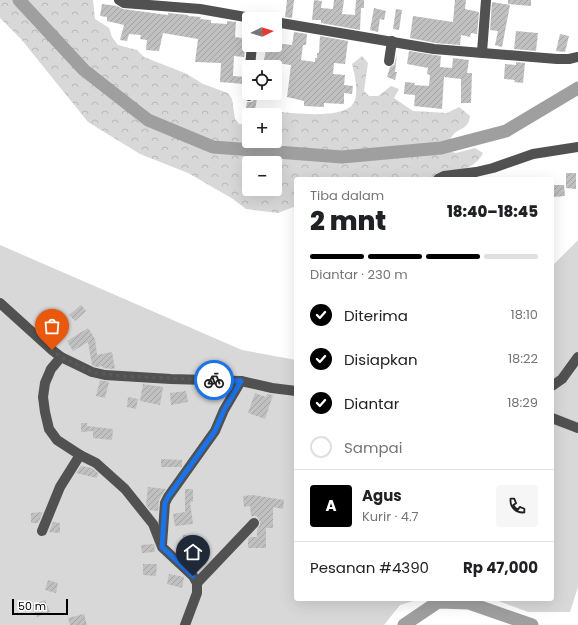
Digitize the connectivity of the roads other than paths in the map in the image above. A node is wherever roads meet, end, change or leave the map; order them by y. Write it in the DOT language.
graph roads {
  1 [pos="119,0"];
  2 [pos="486,0"];
  3 [pos="242,17"];
  4 [pos="282,23"];
  5 [pos="392,41"];
  6 [pos="482,52"];
  7 [pos="578,57"];
  8 [pos="389,61"];
  9 [pos="578,147"];
  10 [pos="442,177"];
  11 [pos="0,303"];
  12 [pos="61,357"];
  13 [pos="578,357"];
  14 [pos="241,381"];
  15 [pos="554,385"];
  16 [pos="294,390"];
  17 [pos="554,419"];
  18 [pos="578,428"];
  19 [pos="80,455"];
  20 [pos="254,523"];
  21 [pos="42,531"];
  22 [pos="162,547"];
  23 [pos="197,583"];
  24 [pos="185,625"];
  1 -- 3 [label="street"];
  2 -- 6 [label="street"];
  4 -- 5 [label="street"];
  5 -- 6 [label="street"];
  5 -- 8 [label="street"];
  6 -- 7 [label="street"];
  9 -- 10 [label="street"];
  11 -- 12 [label="street"];
  12 -- 14 [label="street"];
  12 -- 19 [label="street"];
  13 -- 15 [label="street"];
  14 -- 16 [label="street"];
  14 -- 22 [label="street"];
  17 -- 18 [label="street"];
  19 -- 21 [label="street"];
  19 -- 22 [label="street"];
  20 -- 23 [label="street"];
  22 -- 23 [label="street"];
  23 -- 24 [label="street"];
}
